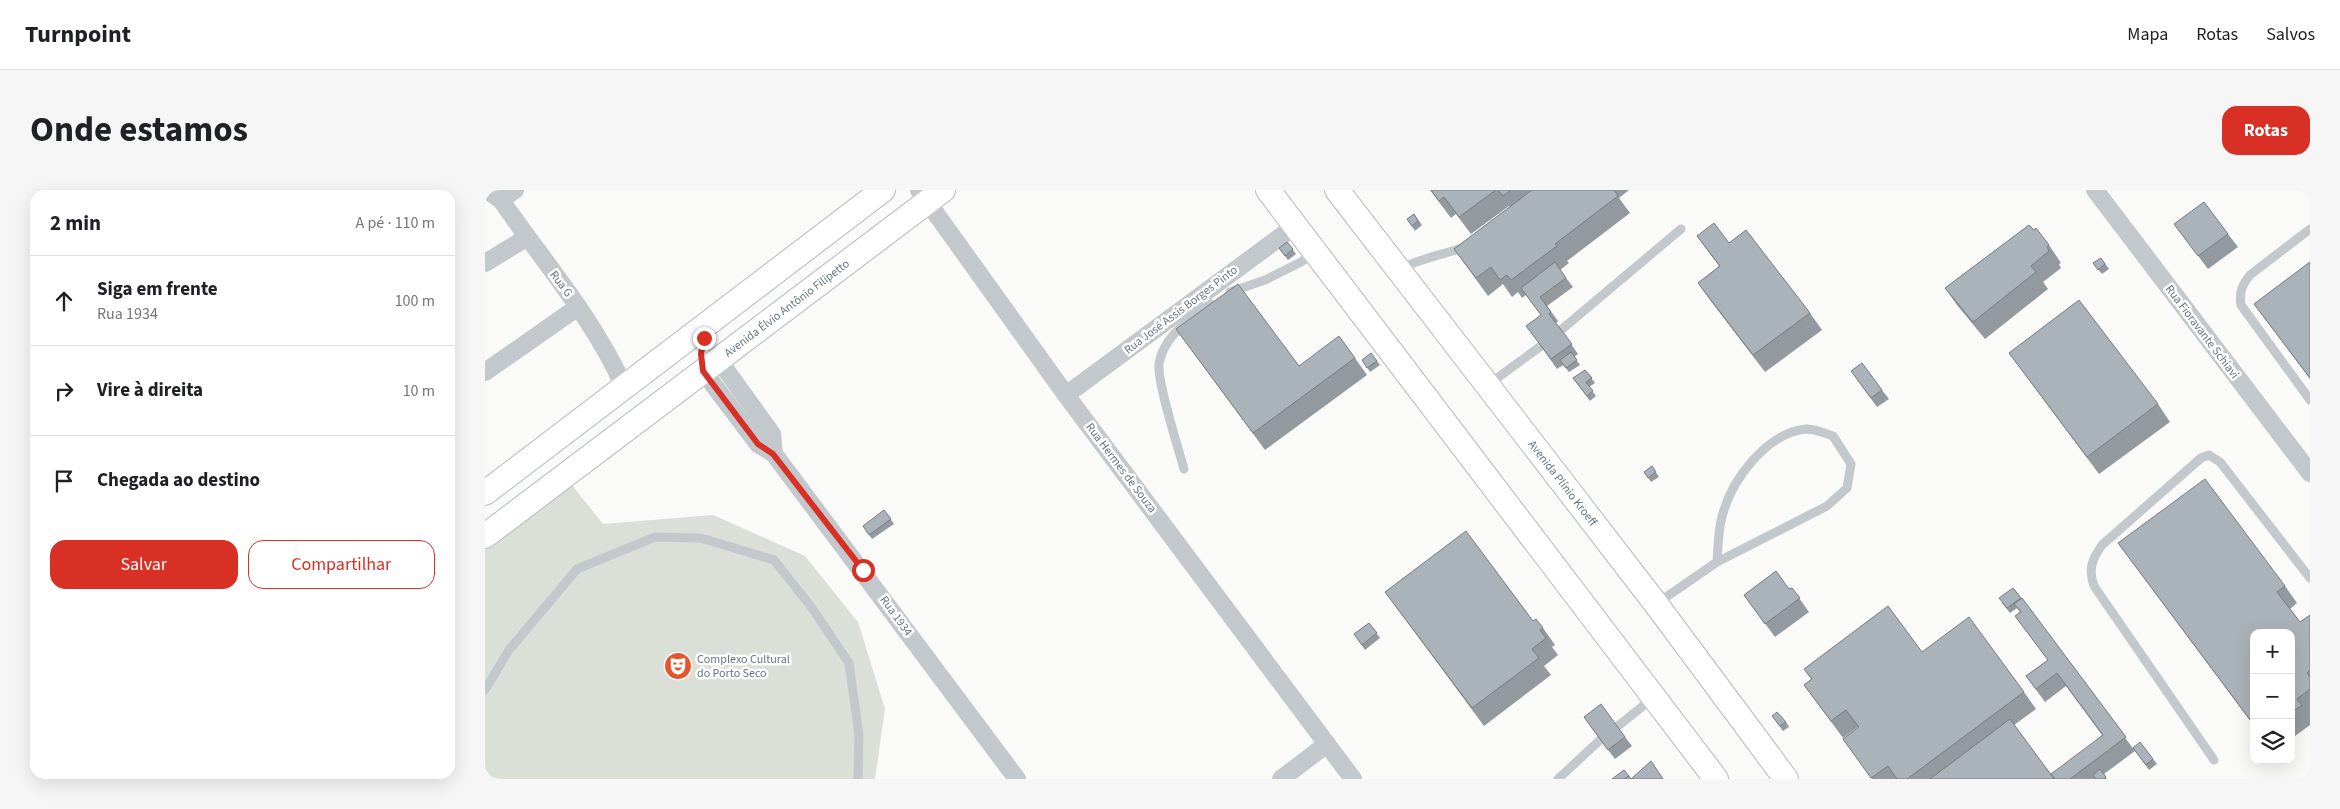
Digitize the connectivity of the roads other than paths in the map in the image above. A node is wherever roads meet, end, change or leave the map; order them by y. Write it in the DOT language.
graph roads {
  1 [pos="515,190"];
  2 [pos="883,190"];
  3 [pos="1268,190"];
  4 [pos="1337,190"];
  5 [pos="2095,190"];
  6 [pos="929,194"];
  7 [pos="494,195"];
  8 [pos="1295,226"];
  9 [pos="1681,228"];
  10 [pos="2310,230"];
  11 [pos="526,238"];
  12 [pos="1476,243"];
  13 [pos="1315,252"];
  14 [pos="485,263"];
  15 [pos="1398,270"];
  16 [pos="578,307"];
  17 [pos="716,317"];
  18 [pos="1561,330"];
  19 [pos="1541,346"];
  20 [pos="660,360"];
  21 [pos="707,362"];
  22 [pos="485,372"];
  23 [pos="1487,386"];
  24 [pos="625,387"];
  25 [pos="1066,395"];
  26 [pos="2310,400"];
  27 [pos="1184,469"];
  28 [pos="2310,473"];
  29 [pos="485,492"];
  30 [pos="485,536"];
  31 [pos="1717,562"];
  32 [pos="2310,578"];
  33 [pos="1656,604"];
  34 [pos="485,690"];
  35 [pos="1654,697"];
  36 [pos="1618,726"];
  37 [pos="1600,740"];
  38 [pos="1327,744"];
  39 [pos="2214,760"];
  40 [pos="858,779"];
  41 [pos="1017,779"];
  42 [pos="1281,779"];
  43 [pos="1353,779"];
  44 [pos="1558,779"];
  45 [pos="1716,779"];
  46 [pos="1786,779"];
  1 -- 7 [label="street"];
  2 -- 17 [label="main road"];
  3 -- 8 [label="main road"];
  4 -- 15 [label="main road, Avenida Plínio Kroeff"];
  5 -- 28 [label="street, Rua Fioravante Schiavi"];
  6 -- 21 [label="main road, Avenida Élvio Antônio Filipetto"];
  6 -- 25 [label="street, Rua Hermes de Souza"];
  7 -- 11 [label="street, Rua G"];
  8 -- 13 [label="main road"];
  8 -- 25 [label="street, Rua José Assis Borges Pinto"];
  9 -- 18 [label="lane"];
  10 -- 26 [label="lane"];
  11 -- 14 [label="street"];
  11 -- 16 [label="street, Rua G"];
  12 -- 15 [label="lane"];
  13 -- 27 [label="lane"];
  13 -- 35 [label="main road"];
  15 -- 23 [label="main road, Avenida Plínio Kroeff"];
  16 -- 22 [label="street"];
  16 -- 24 [label="street, Rua G"];
  17 -- 20 [label="main road"];
  17 -- 21 [label="main road"];
  19 -- 23 [label="lane"];
  20 -- 21 [label="main road"];
  20 -- 24 [label="main road"];
  21 -- 30 [label="main road, Avenida Élvio Antônio Filipetto"];
  21 -- 41 [label="street, Rua 1934"];
  23 -- 33 [label="main road, Avenida Plínio Kroeff"];
  24 -- 29 [label="main road"];
  25 -- 38 [label="street, Rua Hermes de Souza"];
  31 -- 31 [label="lane"];
  31 -- 33 [label="lane"];
  32 -- 39 [label="lane"];
  33 -- 46 [label="main road, Avenida Plínio Kroeff"];
  34 -- 40 [label="lane"];
  35 -- 36 [label="lane"];
  35 -- 45 [label="main road"];
  37 -- 44 [label="lane"];
  38 -- 42 [label="street"];
  38 -- 43 [label="street, Rua Hermes de Souza"];
}
